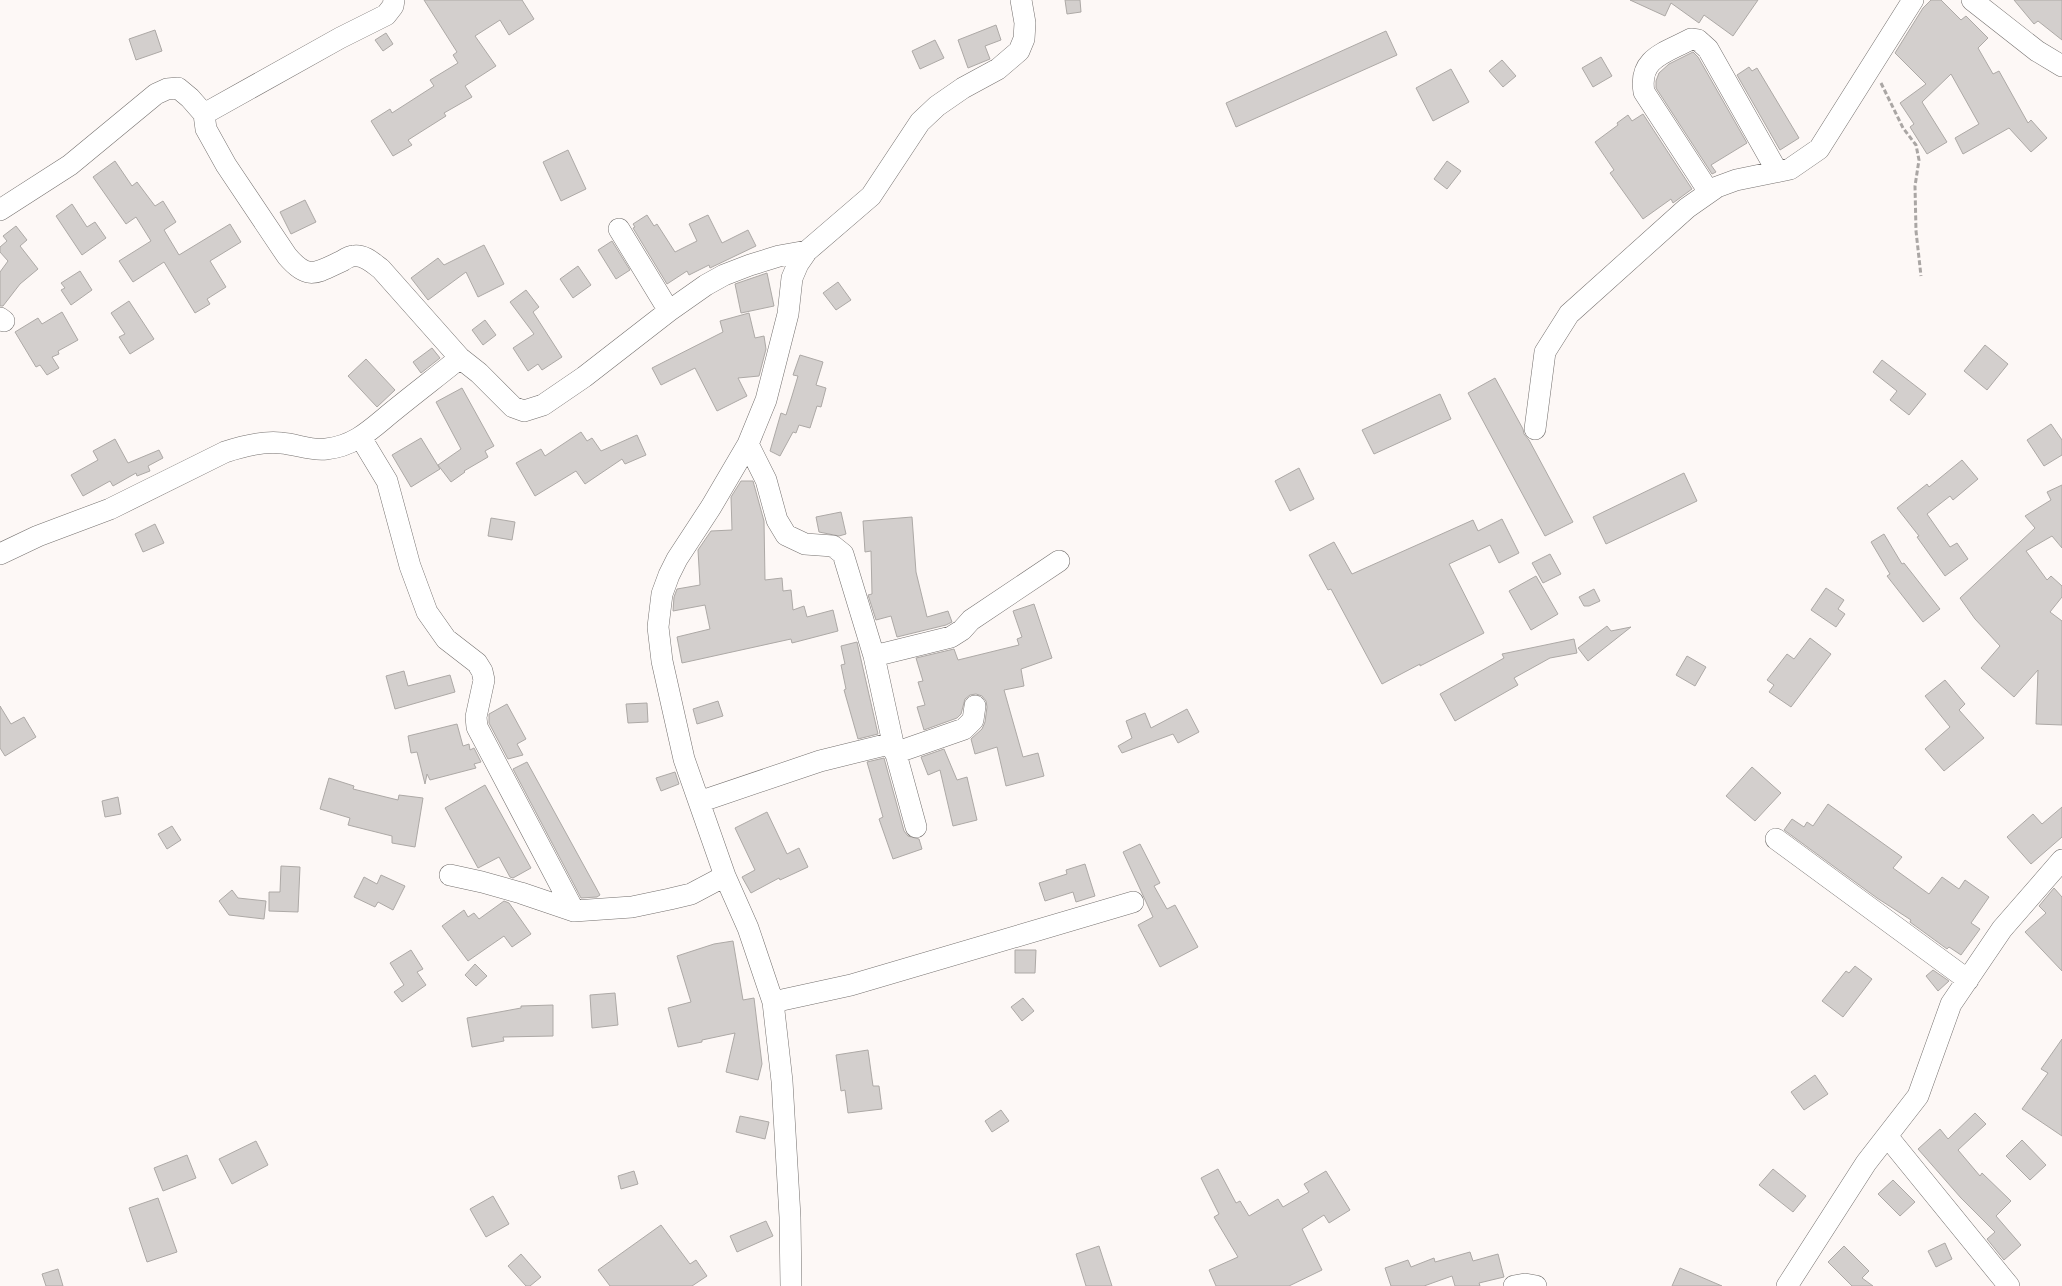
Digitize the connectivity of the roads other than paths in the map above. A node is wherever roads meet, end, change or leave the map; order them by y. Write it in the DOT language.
graph roads {
  1 [pos="394,0"];
  2 [pos="1021,0"];
  3 [pos="1913,0"];
  4 [pos="1972,0"];
  5 [pos="2062,66"];
  6 [pos="204,114"];
  7 [pos="1777,171"];
  8 [pos="1709,192"];
  9 [pos="0,210"];
  10 [pos="619,229"];
  11 [pos="807,252"];
  12 [pos="669,311"];
  13 [pos="460,358"];
  14 [pos="1535,429"];
  15 [pos="361,438"];
  16 [pos="748,444"];
  17 [pos="0,554"];
  18 [pos="1059,560"];
  19 [pos="874,656"];
  20 [pos="975,706"];
  21 [pos="894,748"];
  22 [pos="699,802"];
  23 [pos="916,827"];
  24 [pos="1776,839"];
  25 [pos="2062,860"];
  26 [pos="450,876"];
  27 [pos="725,876"];
  28 [pos="1133,902"];
  29 [pos="574,912"];
  30 [pos="1968,980"];
  31 [pos="773,1002"];
  32 [pos="1887,1136"];
  33 [pos="791,1286"];
  34 [pos="1514,1286"];
  35 [pos="1536,1286"];
  36 [pos="1786,1286"];
  37 [pos="2009,1286"];
  1 -- 6 [label="street"];
  2 -- 11 [label="street"];
  3 -- 7 [label="street"];
  4 -- 5 [label="street"];
  6 -- 9 [label="street"];
  6 -- 13 [label="street"];
  7 -- 8 [label="street"];
  7 -- 8 [label="street"];
  8 -- 14 [label="street"];
  10 -- 12 [label="street"];
  11 -- 12 [label="street"];
  11 -- 16 [label="street"];
  12 -- 13 [label="street"];
  13 -- 15 [label="street"];
  15 -- 17 [label="street"];
  15 -- 29 [label="street"];
  16 -- 19 [label="street"];
  16 -- 22 [label="street"];
  18 -- 19 [label="street"];
  19 -- 21 [label="street"];
  20 -- 21 [label="street"];
  21 -- 22 [label="street"];
  21 -- 23 [label="street"];
  22 -- 27 [label="street"];
  24 -- 30 [label="street"];
  25 -- 30 [label="street"];
  26 -- 29 [label="street"];
  27 -- 29 [label="street"];
  27 -- 31 [label="street"];
  28 -- 31 [label="street"];
  30 -- 32 [label="street"];
  31 -- 33 [label="street"];
  32 -- 36 [label="street"];
  32 -- 37 [label="street"];
  34 -- 35 [label="street"];
}
